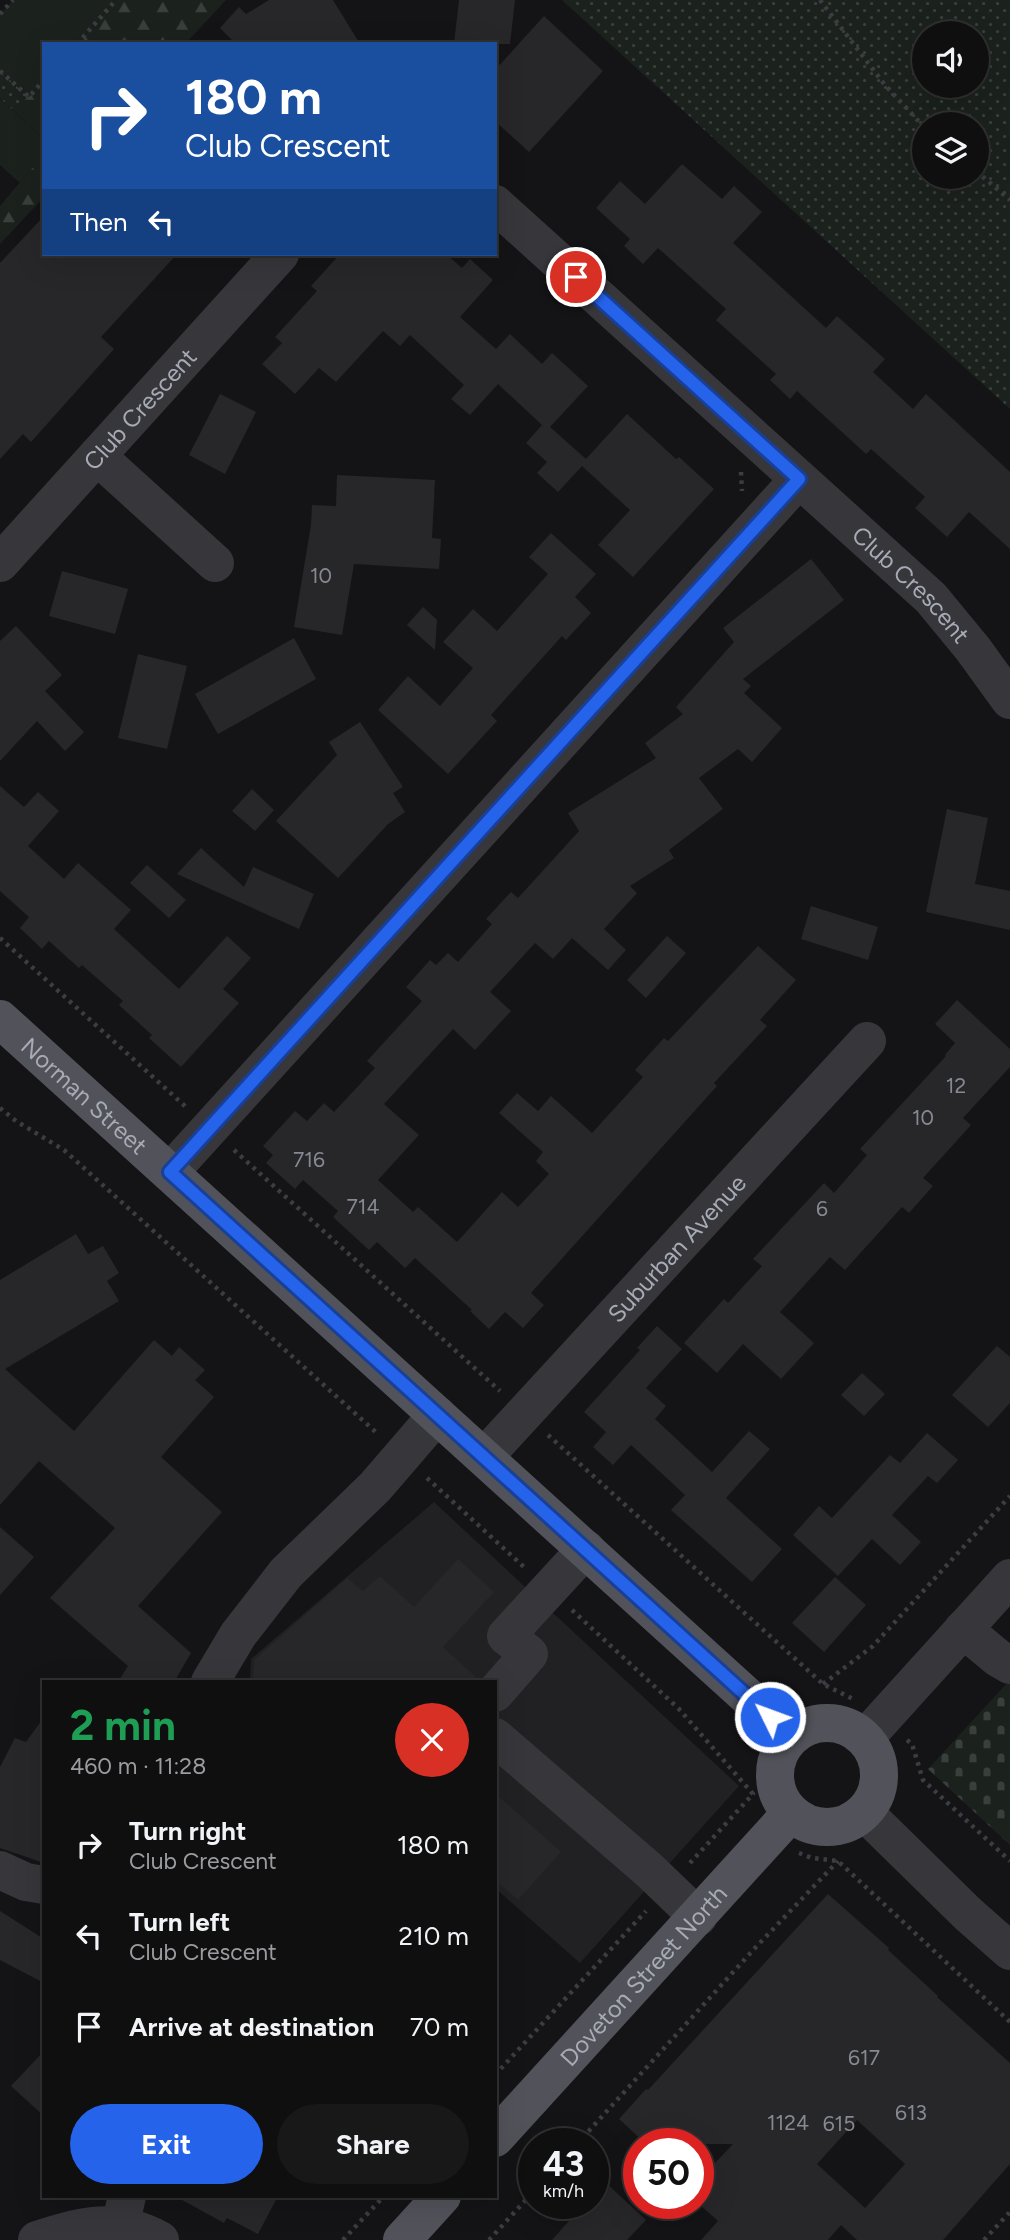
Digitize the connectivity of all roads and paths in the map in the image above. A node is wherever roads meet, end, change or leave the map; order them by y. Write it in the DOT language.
graph roads {
  1 [pos="13,0"];
  2 [pos="116,0"];
  3 [pos="820,0"];
  4 [pos="0,15"];
  5 [pos="78,42"];
  6 [pos="0,71"];
  7 [pos="42,82"];
  8 [pos="912,114"];
  9 [pos="989,182"];
  10 [pos="1010,200"];
  11 [pos="497,206"];
  12 [pos="278,256"];
  13 [pos="97,456"];
  14 [pos="799,479"];
  15 [pos="0,563"];
  16 [pos="215,563"];
  17 [pos="1010,700"];
  18 [pos="0,938"];
  19 [pos="0,1019"];
  20 [pos="867,1041"];
  21 [pos="0,1108"];
  22 [pos="210,1128"];
  23 [pos="170,1172"];
  24 [pos="525,1413"];
  25 [pos="438,1415"];
  26 [pos="402,1456"];
  27 [pos="484,1457"];
  28 [pos="1010,1496"];
  29 [pos="586,1549"];
  30 [pos="1010,1578"];
  31 [pos="548,1589"];
  32 [pos="964,1629"];
  33 [pos="1010,1665"];
  34 [pos="211,1680"];
  35 [pos="824,1684"];
  36 [pos="497,1691"];
  37 [pos="873,1729"];
  38 [pos="791,1736"];
  39 [pos="497,1739"];
  40 [pos="741,1806"];
  41 [pos="864,1812"];
  42 [pos="782,1822"];
  43 [pos="838,1861"];
  44 [pos="1010,1861"];
  45 [pos="0,1870"];
  46 [pos="42,1885"];
  47 [pos="667,1888"];
  48 [pos="698,1917"];
  49 [pos="1010,1951"];
  50 [pos="1010,2022"];
  51 [pos="497,2073"];
  52 [pos="592,2128"];
  53 [pos="497,2136"];
  54 [pos="382,2198"];
  55 [pos="440,2198"];
  56 [pos="518,2208"];
  57 [pos="124,2212"];
  58 [pos="1010,2212"];
  59 [pos="37,2240"];
  60 [pos="160,2240"];
  61 [pos="343,2240"];
  62 [pos="402,2240"];
  63 [pos="489,2240"];
  64 [pos="984,2240"];
  1 -- 4 [label="path"];
  2 -- 5 [label="path"];
  3 -- 8 [label="path"];
  6 -- 7 [label="path"];
  9 -- 10 [label="path"];
  11 -- 14 [label="street, Club Crescent"];
  12 -- 13 [label="street, Club Crescent"];
  13 -- 15 [label="street, Club Crescent"];
  13 -- 16 [label="street"];
  14 -- 17 [label="street, Club Crescent"];
  14 -- 22 [label="street"];
  18 -- 22 [label="path"];
  19 -- 23 [label="main road, Norman Street"];
  20 -- 24 [label="street, Suburban Avenue"];
  21 -- 26 [label="path"];
  22 -- 23 [label="street"];
  22 -- 24 [label="path"];
  23 -- 25 [label="main road, Norman Street"];
  24 -- 27 [label="street, Suburban Avenue"];
  24 -- 35 [label="path"];
  25 -- 26 [label="street"];
  25 -- 27 [label="main road, Norman Street"];
  26 -- 31 [label="path"];
  26 -- 34 [label="street"];
  27 -- 29 [label="main road, Norman Street"];
  28 -- 35 [label="path"];
  29 -- 31 [label="street"];
  29 -- 38 [label="main road, Norman Street"];
  30 -- 32 [label="street"];
  31 -- 36 [label="street"];
  31 -- 40 [label="path"];
  32 -- 33 [label="street"];
  32 -- 37 [label="street"];
  35 -- 37 [label="path"];
  37 -- 38 [label="main road"];
  37 -- 41 [label="main road"];
  37 -- 44 [label="path"];
  38 -- 42 [label="main road"];
  39 -- 47 [label="street"];
  40 -- 42 [label="path"];
  40 -- 47 [label="path"];
  41 -- 42 [label="main road"];
  41 -- 49 [label="street"];
  42 -- 43 [label="path"];
  42 -- 48 [label="main road, Doveton Street North"];
  43 -- 50 [label="path"];
  43 -- 52 [label="path"];
  45 -- 46 [label="street"];
  47 -- 48 [label="street"];
  47 -- 51 [label="path"];
  48 -- 53 [label="main road, Doveton Street North"];
  54 -- 61 [label="path"];
  55 -- 62 [label="main road"];
  56 -- 63 [label="path"];
  57 -- 59 [label="street"];
  57 -- 60 [label="street"];
  58 -- 64 [label="path"];
}
